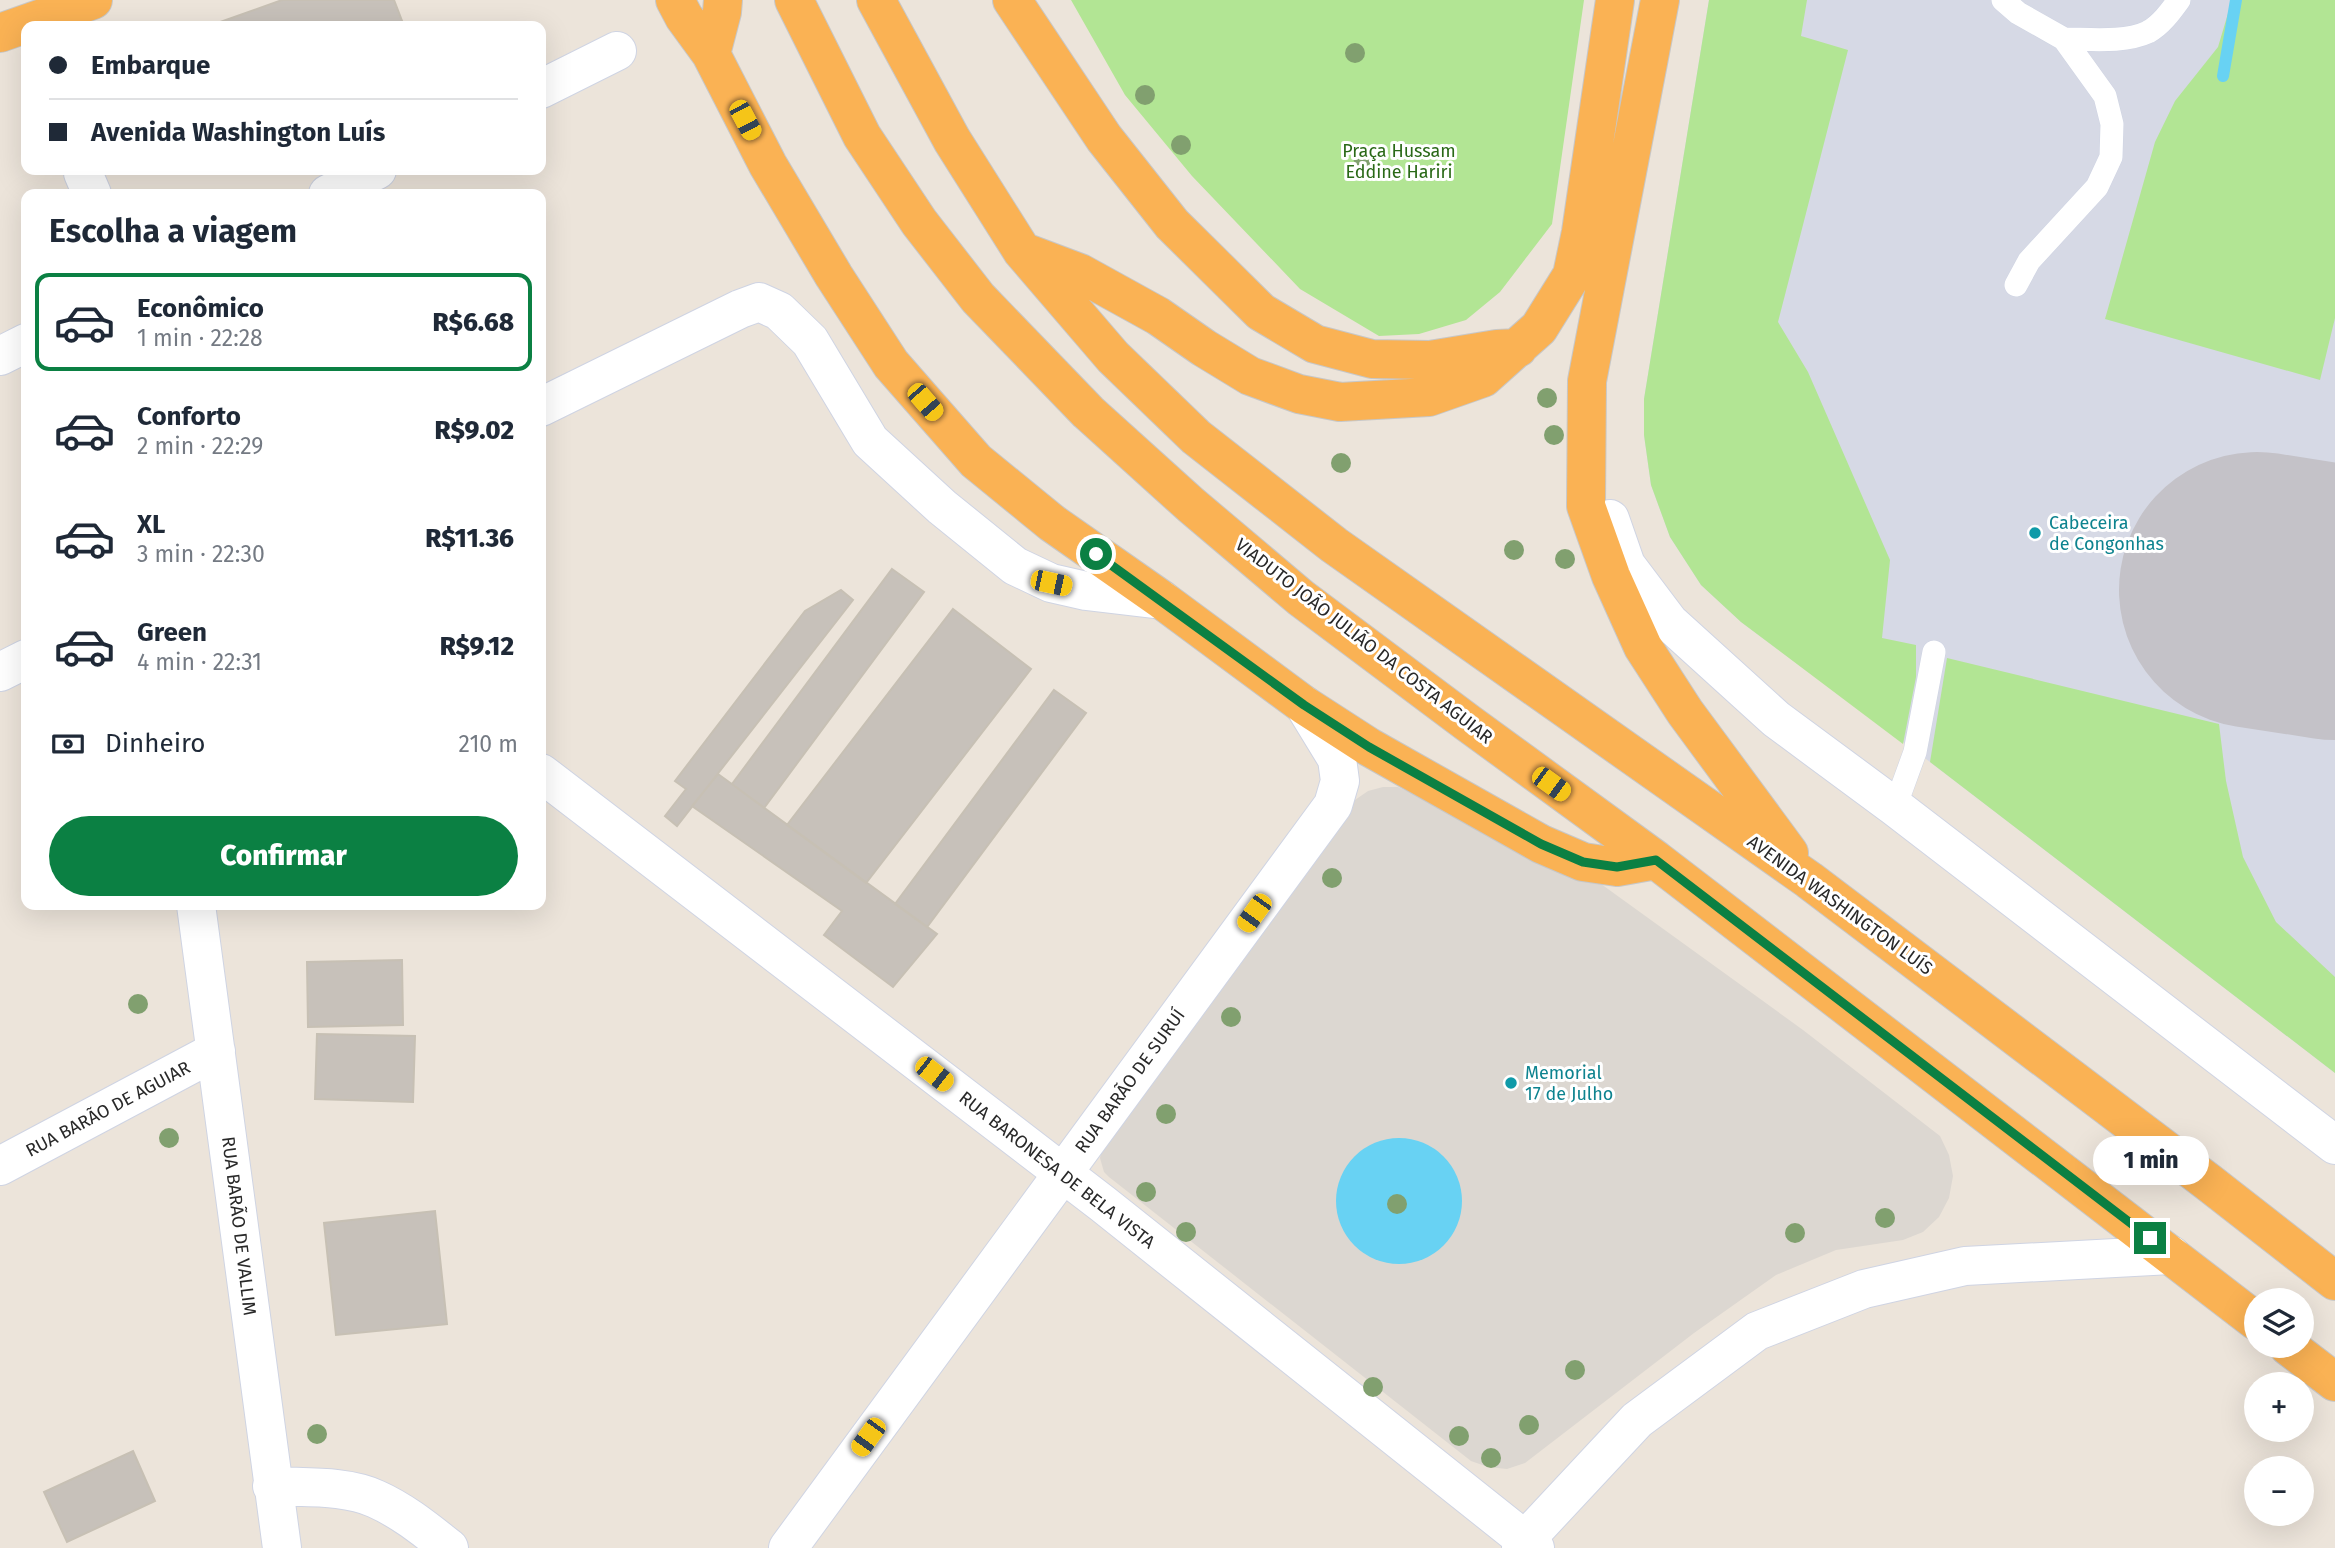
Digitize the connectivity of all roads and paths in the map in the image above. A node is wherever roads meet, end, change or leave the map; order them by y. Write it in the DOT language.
graph roads {
  1 [pos="93,0"];
  2 [pos="675,0"];
  3 [pos="723,0"];
  4 [pos="794,0"];
  5 [pos="876,0"];
  6 [pos="1012,0"];
  7 [pos="1615,0"];
  8 [pos="1660,0"];
  9 [pos="2003,0"];
  10 [pos="2179,0"];
  11 [pos="34,21"];
  12 [pos="21,26"];
  13 [pos="0,33"];
  14 [pos="2064,39"];
  15 [pos="617,51"];
  16 [pos="711,54"];
  17 [pos="546,86"];
  18 [pos="367,175"];
  19 [pos="338,189"];
  20 [pos="1022,251"];
  21 [pos="2016,285"];
  22 [pos="21,346"];
  23 [pos="1518,348"];
  24 [pos="0,356"];
  25 [pos="1587,381"];
  26 [pos="546,405"];
  27 [pos="1161,600"];
  28 [pos="1934,652"];
  29 [pos="21,662"];
  30 [pos="0,672"];
  31 [pos="1304,705"];
  32 [pos="546,777"];
  33 [pos="1895,807"];
  34 [pos="1656,860"];
  35 [pos="1809,880"];
  36 [pos="197,910"];
  37 [pos="216,1051"];
  38 [pos="2335,1145"];
  39 [pos="0,1166"];
  40 [pos="1062,1173"];
  41 [pos="2171,1255"];
  42 [pos="2335,1281"];
  43 [pos="2244,1312"];
  44 [pos="2304,1358"];
  45 [pos="2335,1382"];
  46 [pos="272,1486"];
  47 [pos="1527,1545"];
  48 [pos="282,1548"];
  49 [pos="449,1548"];
  50 [pos="788,1548"];
  1 -- 11 [label="highway"];
  2 -- 16 [label="highway"];
  3 -- 16 [label="highway"];
  4 -- 34 [label="highway, VIADUTO JOÃO JULIÃO DA COSTA AGUIAR"];
  5 -- 20 [label="highway"];
  6 -- 23 [label="highway"];
  7 -- 23 [label="highway"];
  8 -- 25 [label="highway"];
  9 -- 14 [label="lane"];
  10 -- 14 [label="lane"];
  12 -- 13 [label="highway"];
  14 -- 21 [label="lane"];
  15 -- 17 [label="street"];
  16 -- 27 [label="highway"];
  18 -- 19 [label="street"];
  20 -- 23 [label="highway"];
  20 -- 35 [label="highway, AVENIDA WASHINGTON LUÍS"];
  22 -- 24 [label="street"];
  25 -- 33 [label="street"];
  25 -- 35 [label="highway"];
  26 -- 27 [label="street"];
  27 -- 31 [label="highway"];
  28 -- 33 [label="lane"];
  29 -- 30 [label="street"];
  31 -- 34 [label="highway"];
  31 -- 40 [label="street, RUA BARÃO DE SURUÍ"];
  32 -- 40 [label="street, RUA BARONESA DE BELA VISTA"];
  33 -- 38 [label="street"];
  34 -- 41 [label="highway"];
  35 -- 42 [label="highway, AVENIDA WASHINGTON LUÍS"];
  36 -- 37 [label="street, RUA BARÃO DE VALLIM"];
  37 -- 39 [label="street, RUA BARÃO DE AGUIAR"];
  37 -- 46 [label="street, RUA BARÃO DE VALLIM"];
  40 -- 47 [label="street, RUA BARONESA DE BELA VISTA"];
  40 -- 50 [label="street, RUA BARÃO DE SURUÍ"];
  41 -- 43 [label="highway"];
  41 -- 47 [label="street"];
  44 -- 45 [label="highway"];
  46 -- 48 [label="street, RUA BARÃO DE VALLIM"];
  46 -- 49 [label="street"];
}
